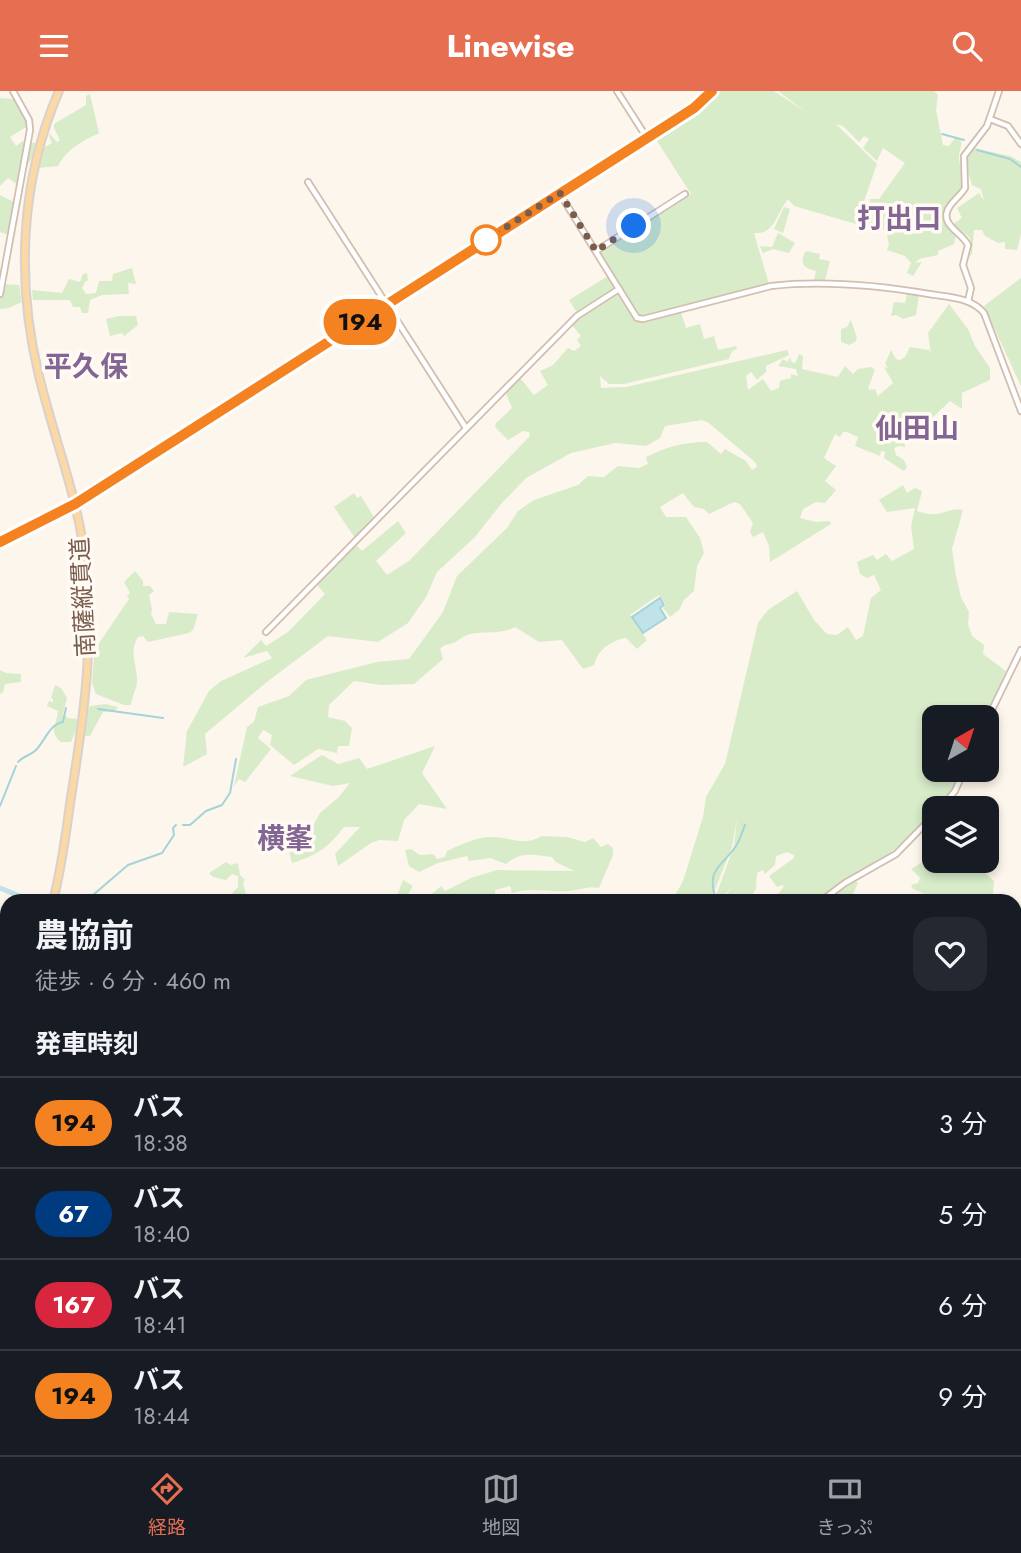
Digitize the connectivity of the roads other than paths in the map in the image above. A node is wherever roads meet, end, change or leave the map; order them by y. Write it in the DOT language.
graph roads {
  1 [pos="13,91"];
  2 [pos="59,91"];
  3 [pos="617,91"];
  4 [pos="712,91"];
  5 [pos="999,91"];
  6 [pos="990,119"];
  7 [pos="647,138"];
  8 [pos="1021,144"];
  9 [pos="308,182"];
  10 [pos="560,193"];
  11 [pos="685,194"];
  12 [pos="596,251"];
  13 [pos="619,289"];
  14 [pos="0,294"];
  15 [pos="968,301"];
  16 [pos="387,304"];
  17 [pos="1021,411"];
  18 [pos="466,428"];
  19 [pos="75,504"];
  20 [pos="0,542"];
  21 [pos="266,632"];
  22 [pos="1021,650"];
  23 [pos="994,705"];
  24 [pos="922,827"];
  25 [pos="55,894"];
  26 [pos="830,894"];
  1 -- 14 [label="street"];
  2 -- 19 [label="main road, 南薩縦貫道"];
  3 -- 7 [label="street"];
  4 -- 7 [label="main road"];
  5 -- 6 [label="street"];
  6 -- 8 [label="street"];
  6 -- 15 [label="street"];
  7 -- 10 [label="main road"];
  9 -- 16 [label="street"];
  10 -- 12 [label="street"];
  10 -- 16 [label="main road"];
  11 -- 12 [label="street"];
  12 -- 13 [label="street"];
  13 -- 15 [label="street"];
  13 -- 18 [label="street"];
  15 -- 17 [label="street"];
  16 -- 18 [label="street"];
  16 -- 19 [label="main road"];
  18 -- 21 [label="street"];
  19 -- 20 [label="main road"];
  19 -- 25 [label="main road, 南薩縦貫道"];
  22 -- 23 [label="street"];
  24 -- 26 [label="street"];
}
